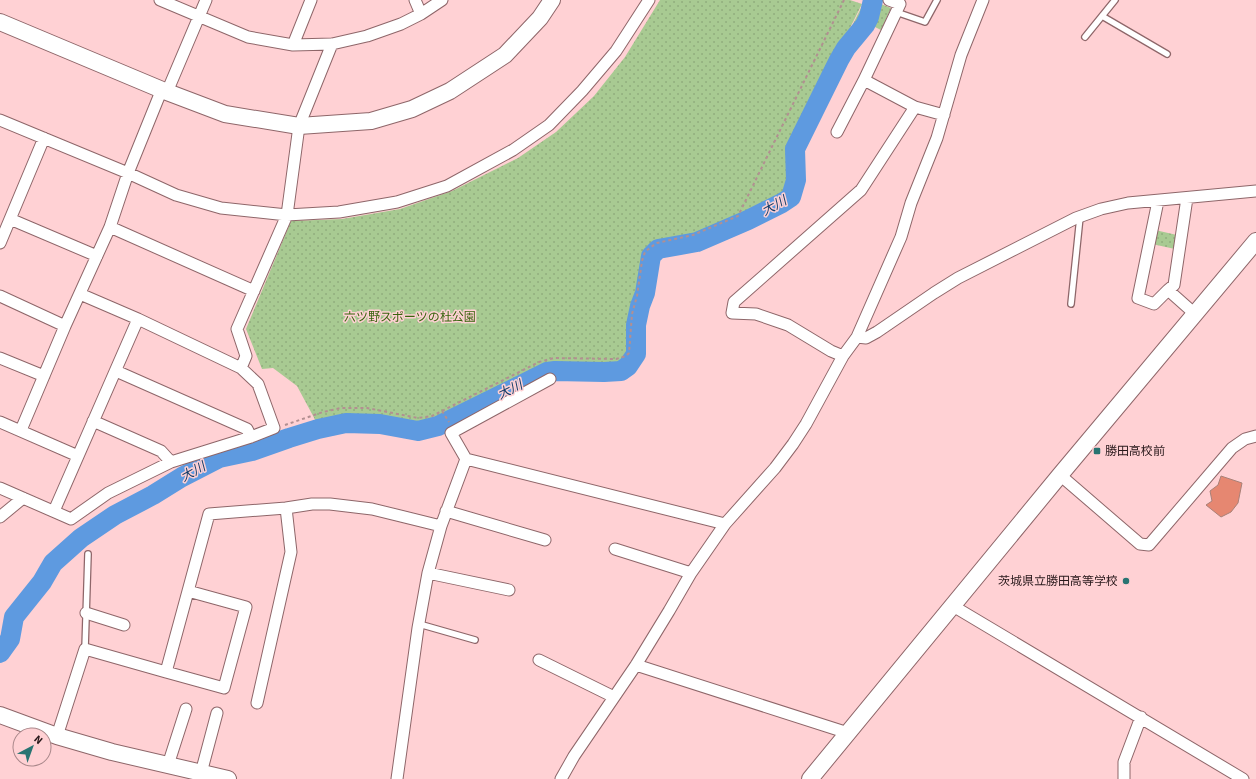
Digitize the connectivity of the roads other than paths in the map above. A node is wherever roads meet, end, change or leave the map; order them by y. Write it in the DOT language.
graph roads {
  1 [pos="160,0"];
  2 [pos="206,0"];
  3 [pos="311,0"];
  4 [pos="414,0"];
  5 [pos="442,0"];
  6 [pos="552,0"];
  7 [pos="649,0"];
  8 [pos="889,0"];
  9 [pos="937,0"];
  10 [pos="983,0"];
  11 [pos="1115,0"];
  12 [pos="896,12"];
  13 [pos="421,14"];
  14 [pos="199,16"];
  15 [pos="1102,16"];
  16 [pos="0,22"];
  17 [pos="1085,37"];
  18 [pos="332,44"];
  19 [pos="293,45"];
  20 [pos="1167,54"];
  21 [pos="864,80"];
  22 [pos="164,91"];
  23 [pos="915,107"];
  24 [pos="944,115"];
  25 [pos="0,120"];
  26 [pos="299,126"];
  27 [pos="838,132"];
  28 [pos="44,138"];
  29 [pos="128,173"];
  30 [pos="1256,191"];
  31 [pos="1187,198"];
  32 [pos="1158,201"];
  33 [pos="287,215"];
  34 [pos="1080,217"];
  35 [pos="10,219"];
  36 [pos="110,227"];
  37 [pos="1256,241"];
  38 [pos="0,243"];
  39 [pos="97,256"];
  40 [pos="1168,290"];
  41 [pos="254,291"];
  42 [pos="80,294"];
  43 [pos="0,296"];
  44 [pos="1071,304"];
  45 [pos="1195,314"];
  46 [pos="138,320"];
  47 [pos="65,326"];
  48 [pos="857,337"];
  49 [pos="843,356"];
  50 [pos="0,358"];
  51 [pos="241,368"];
  52 [pos="116,370"];
  53 [pos="44,376"];
  54 [pos="550,379"];
  55 [pos="93,421"];
  56 [pos="0,422"];
  57 [pos="21,430"];
  58 [pos="1256,436"];
  59 [pos="251,437"];
  60 [pos="78,456"];
  61 [pos="466,459"];
  62 [pos="171,462"];
  63 [pos="1060,475"];
  64 [pos="0,488"];
  65 [pos="23,498"];
  66 [pos="286,508"];
  67 [pos="446,510"];
  68 [pos="54,511"];
  69 [pos="0,517"];
  70 [pos="726,524"];
  71 [pos="441,526"];
  72 [pos="545,540"];
  73 [pos="616,549"];
  74 [pos="88,554"];
  75 [pos="428,573"];
  76 [pos="691,573"];
  77 [pos="509,590"];
  78 [pos="188,591"];
  79 [pos="953,606"];
  80 [pos="86,613"];
  81 [pos="419,624"];
  82 [pos="124,625"];
  83 [pos="475,640"];
  84 [pos="85,649"];
  85 [pos="539,660"];
  86 [pos="636,665"];
  87 [pos="166,672"];
  88 [pos="614,697"];
  89 [pos="257,703"];
  90 [pos="186,709"];
  91 [pos="217,713"];
  92 [pos="0,715"];
  93 [pos="1141,717"];
  94 [pos="848,733"];
  95 [pos="57,736"];
  96 [pos="168,765"];
  97 [pos="192,772"];
  98 [pos="228,779"];
  99 [pos="397,779"];
  100 [pos="561,779"];
  101 [pos="810,779"];
  102 [pos="1124,779"];
  103 [pos="1243,779"];
  1 -- 14 [label="street"];
  2 -- 14 [label="street"];
  3 -- 19 [label="street"];
  4 -- 13 [label="street"];
  5 -- 13 [label="street"];
  6 -- 26 [label="street"];
  7 -- 33 [label="street"];
  8 -- 12 [label="street"];
  9 -- 12 [label="lane"];
  10 -- 24 [label="street"];
  11 -- 15 [label="lane"];
  12 -- 21 [label="street"];
  13 -- 18 [label="street"];
  14 -- 19 [label="street"];
  14 -- 22 [label="street"];
  15 -- 17 [label="lane"];
  15 -- 20 [label="lane"];
  16 -- 22 [label="street"];
  18 -- 19 [label="street"];
  18 -- 26 [label="street"];
  21 -- 23 [label="street"];
  21 -- 27 [label="street"];
  22 -- 26 [label="street"];
  22 -- 29 [label="street"];
  23 -- 24 [label="street"];
  23 -- 49 [label="street"];
  24 -- 48 [label="street"];
  25 -- 28 [label="street"];
  26 -- 33 [label="street"];
  28 -- 29 [label="street"];
  28 -- 35 [label="street"];
  29 -- 33 [label="street"];
  29 -- 36 [label="street"];
  30 -- 31 [label="street"];
  31 -- 32 [label="street"];
  31 -- 40 [label="street"];
  32 -- 34 [label="street"];
  32 -- 40 [label="street"];
  33 -- 41 [label="street"];
  34 -- 44 [label="lane"];
  34 -- 48 [label="street"];
  35 -- 38 [label="street"];
  35 -- 39 [label="street"];
  36 -- 39 [label="street"];
  36 -- 41 [label="street"];
  37 -- 45 [label="street"];
  39 -- 42 [label="street"];
  40 -- 45 [label="street"];
  41 -- 51 [label="street"];
  42 -- 46 [label="street"];
  42 -- 47 [label="street"];
  43 -- 47 [label="street"];
  45 -- 63 [label="street"];
  46 -- 51 [label="street"];
  46 -- 52 [label="street"];
  47 -- 53 [label="street"];
  48 -- 49 [label="street"];
  49 -- 70 [label="street"];
  50 -- 53 [label="street"];
  51 -- 59 [label="street"];
  52 -- 55 [label="street"];
  52 -- 59 [label="street"];
  53 -- 57 [label="street"];
  54 -- 61 [label="street"];
  55 -- 60 [label="street"];
  55 -- 62 [label="street"];
  56 -- 57 [label="street"];
  57 -- 60 [label="street"];
  58 -- 63 [label="street"];
  59 -- 62 [label="street"];
  60 -- 68 [label="street"];
  61 -- 67 [label="street"];
  61 -- 70 [label="street"];
  62 -- 68 [label="street"];
  63 -- 79 [label="street"];
  64 -- 65 [label="street"];
  65 -- 68 [label="street"];
  65 -- 69 [label="street"];
  66 -- 71 [label="street"];
  66 -- 78 [label="street"];
  66 -- 89 [label="street"];
  67 -- 71 [label="street"];
  67 -- 72 [label="street"];
  70 -- 76 [label="street"];
  71 -- 75 [label="street"];
  73 -- 76 [label="street"];
  74 -- 80 [label="lane"];
  75 -- 77 [label="street"];
  75 -- 81 [label="street"];
  76 -- 86 [label="street"];
  78 -- 87 [label="street"];
  78 -- 87 [label="street"];
  79 -- 93 [label="street"];
  79 -- 94 [label="street"];
  80 -- 82 [label="street"];
  80 -- 84 [label="lane"];
  81 -- 83 [label="lane"];
  81 -- 99 [label="street"];
  84 -- 87 [label="street"];
  84 -- 95 [label="street"];
  85 -- 88 [label="street"];
  86 -- 88 [label="street"];
  86 -- 94 [label="street"];
  88 -- 100 [label="street"];
  90 -- 96 [label="street"];
  91 -- 97 [label="street"];
  92 -- 95 [label="street"];
  93 -- 102 [label="street"];
  93 -- 103 [label="street"];
  94 -- 101 [label="street"];
  95 -- 96 [label="street"];
  96 -- 97 [label="street"];
  97 -- 98 [label="street"];
}
